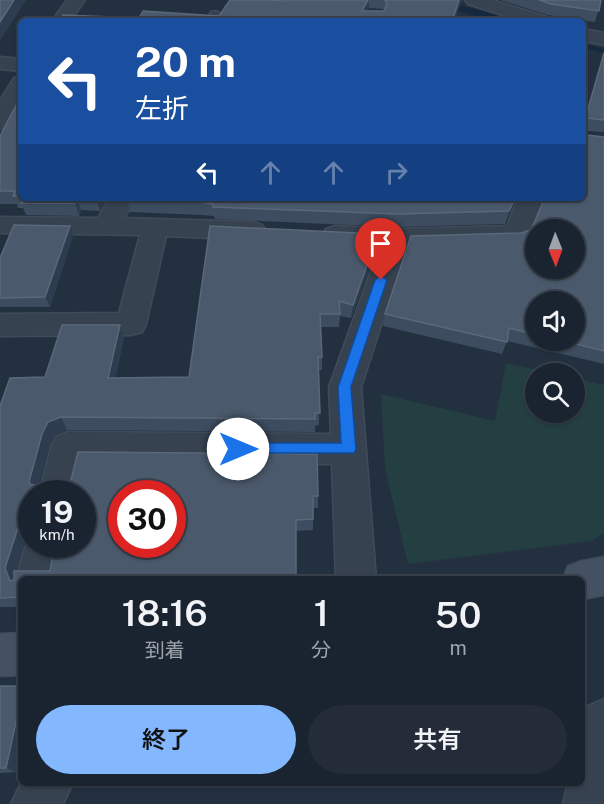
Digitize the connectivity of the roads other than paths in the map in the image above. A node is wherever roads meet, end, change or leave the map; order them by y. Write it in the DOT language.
graph roads {
  1 [pos="76,0"];
  2 [pos="474,0"];
  3 [pos="63,18"];
  4 [pos="531,18"];
  5 [pos="586,35"];
  6 [pos="604,39"];
  7 [pos="0,63"];
  8 [pos="18,64"];
  9 [pos="18,87"];
  10 [pos="0,122"];
  11 [pos="121,201"];
  12 [pos="530,201"];
  13 [pos="0,225"];
  14 [pos="106,226"];
  15 [pos="155,226"];
  16 [pos="281,232"];
  17 [pos="316,234"];
  18 [pos="396,238"];
  19 [pos="0,325"];
  20 [pos="348,449"];
  21 [pos="60,480"];
  22 [pos="41,558"];
  23 [pos="37,576"];
  24 [pos="356,576"];
  25 [pos="604,576"];
  26 [pos="585,579"];
  27 [pos="604,722"];
  28 [pos="47,786"];
  29 [pos="35,804"];
  30 [pos="587,804"];
  1 -- 3 [label="street"];
  2 -- 4 [label="street"];
  5 -- 6 [label="street"];
  7 -- 8 [label="street"];
  9 -- 10 [label="street"];
  11 -- 14 [label="street"];
  12 -- 18 [label="street"];
  13 -- 14 [label="street"];
  14 -- 15 [label="street"];
  15 -- 16 [label="street"];
  15 -- 19 [label="street"];
  17 -- 18 [label="street"];
  18 -- 20 [label="street"];
  20 -- 21 [label="street"];
  20 -- 24 [label="street"];
  22 -- 23 [label="street"];
  25 -- 26 [label="street"];
  27 -- 30 [label="street"];
  28 -- 29 [label="street"];
}
